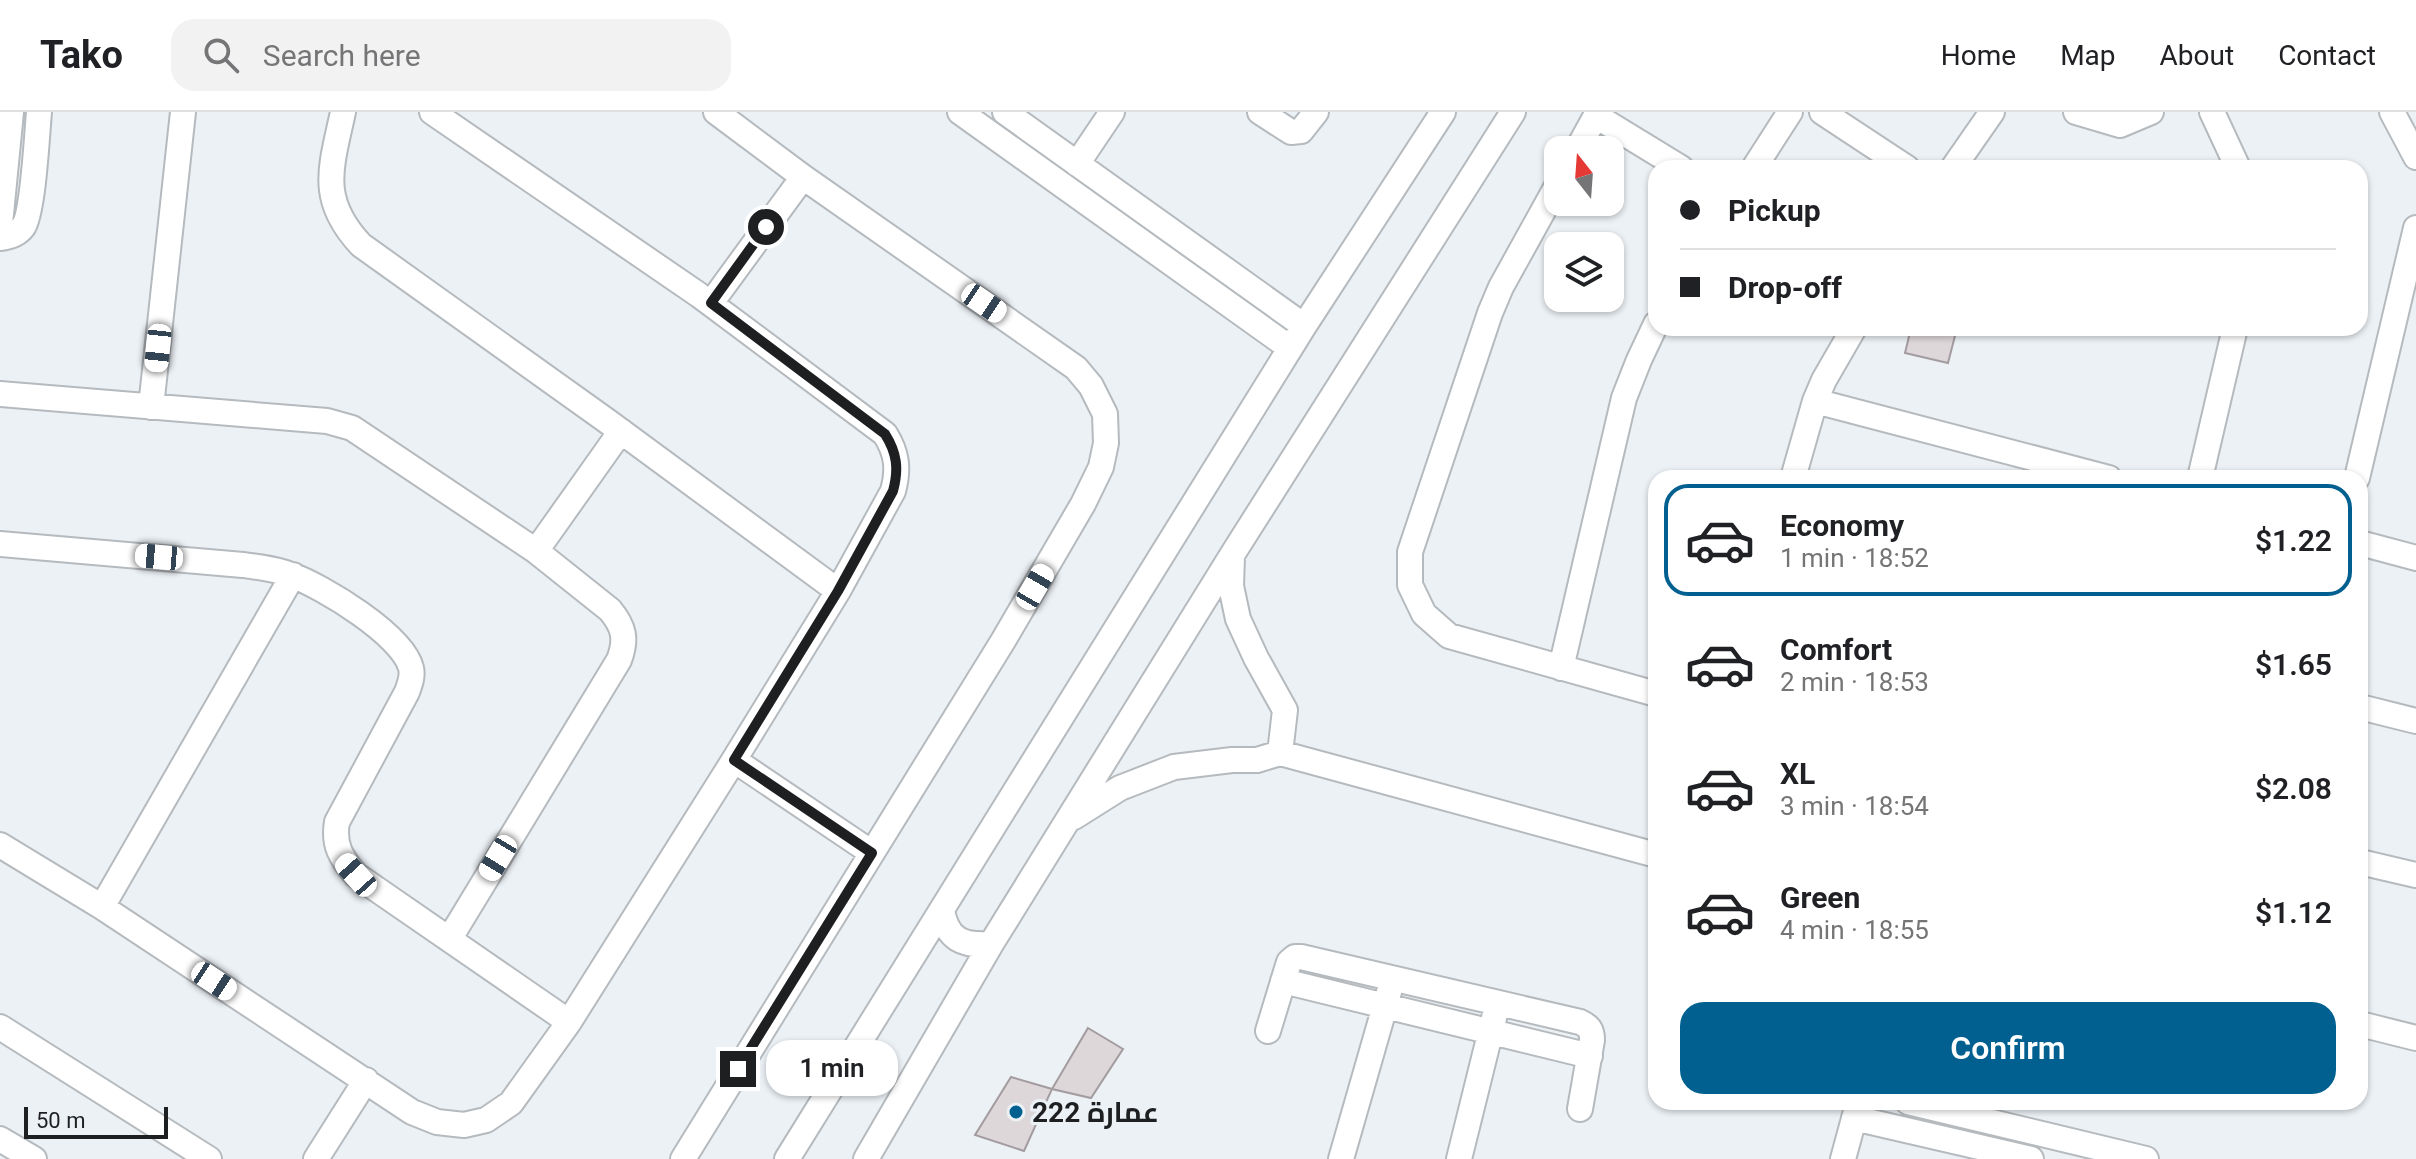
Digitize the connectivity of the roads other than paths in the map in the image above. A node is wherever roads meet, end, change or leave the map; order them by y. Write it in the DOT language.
graph roads {
  1 [pos="11,112"];
  2 [pos="39,112"];
  3 [pos="183,112"];
  4 [pos="343,112"];
  5 [pos="432,112"];
  6 [pos="716,112"];
  7 [pos="960,112"];
  8 [pos="1005,112"];
  9 [pos="1112,112"];
  10 [pos="1260,112"];
  11 [pos="1316,112"];
  12 [pos="1443,112"];
  13 [pos="1513,112"];
  14 [pos="1790,112"];
  15 [pos="1822,112"];
  16 [pos="1992,112"];
  17 [pos="2076,112"];
  18 [pos="2151,112"];
  19 [pos="2212,112"];
  20 [pos="2392,112"];
  21 [pos="1597,114"];
  22 [pos="1585,136"];
  23 [pos="2416,157"];
  24 [pos="1669,160"];
  25 [pos="1759,160"];
  26 [pos="1895,160"];
  27 [pos="1959,160"];
  28 [pos="2234,160"];
  29 [pos="1077,164"];
  30 [pos="803,177"];
  31 [pos="1544,209"];
  32 [pos="0,224"];
  33 [pos="2416,228"];
  34 [pos="0,238"];
  35 [pos="711,303"];
  36 [pos="1304,326"];
  37 [pos="1650,336"];
  38 [pos="1849,336"];
  39 [pos="2233,336"];
  40 [pos="1290,348"];
  41 [pos="0,394"];
  42 [pos="1815,401"];
  43 [pos="151,407"];
  44 [pos="621,431"];
  45 [pos="1795,470"];
  46 [pos="2078,470"];
  47 [pos="2202,470"];
  48 [pos="2359,470"];
  49 [pos="0,544"];
  50 [pos="2368,545"];
  51 [pos="536,551"];
  52 [pos="1232,555"];
  53 [pos="2416,558"];
  54 [pos="293,575"];
  55 [pos="838,591"];
  56 [pos="1561,668"];
  57 [pos="1648,692"];
  58 [pos="2368,709"];
  59 [pos="2416,721"];
  60 [pos="1280,753"];
  61 [pos="734,760"];
  62 [pos="1070,819"];
  63 [pos="0,845"];
  64 [pos="872,853"];
  65 [pos="1648,853"];
  66 [pos="2368,864"];
  67 [pos="2416,875"];
  68 [pos="102,907"];
  69 [pos="942,910"];
  70 [pos="450,938"];
  71 [pos="991,944"];
  72 [pos="1393,979"];
  73 [pos="1283,981"];
  74 [pos="1498,1003"];
  75 [pos="1385,1006"];
  76 [pos="569,1022"];
  77 [pos="2368,1026"];
  78 [pos="0,1027"];
  79 [pos="1268,1031"];
  80 [pos="1491,1031"];
  81 [pos="2416,1038"];
  82 [pos="1590,1056"];
  83 [pos="366,1080"];
  84 [pos="1580,1109"];
  85 [pos="1856,1110"];
  86 [pos="1938,1110"];
  87 [pos="1956,1115"];
  88 [pos="0,1139"];
  89 [pos="2057,1149"];
  90 [pos="1948,1150"];
  91 [pos="34,1159"];
  92 [pos="209,1159"];
  93 [pos="316,1159"];
  94 [pos="683,1159"];
  95 [pos="787,1159"];
  96 [pos="866,1159"];
  97 [pos="1341,1159"];
  98 [pos="1459,1159"];
  99 [pos="1843,1159"];
  100 [pos="2031,1159"];
  101 [pos="2146,1159"];
  1 -- 32 [label="street"];
  2 -- 34 [label="street"];
  3 -- 43 [label="street"];
  4 -- 44 [label="street"];
  5 -- 35 [label="street"];
  6 -- 30 [label="street"];
  7 -- 40 [label="street"];
  8 -- 29 [label="street"];
  9 -- 29 [label="street"];
  10 -- 11 [label="street"];
  12 -- 36 [label="street"];
  13 -- 52 [label="street"];
  14 -- 25 [label="street"];
  15 -- 26 [label="street"];
  16 -- 27 [label="street"];
  17 -- 18 [label="street"];
  19 -- 28 [label="street"];
  20 -- 23 [label="street"];
  21 -- 22 [label="street"];
  21 -- 24 [label="street"];
  29 -- 36 [label="street"];
  30 -- 35 [label="street"];
  30 -- 64 [label="street"];
  31 -- 56 [label="street"];
  33 -- 48 [label="street"];
  35 -- 55 [label="street"];
  36 -- 40 [label="street"];
  37 -- 56 [label="street"];
  38 -- 42 [label="street"];
  39 -- 47 [label="street"];
  40 -- 69 [label="street"];
  41 -- 43 [label="street"];
  42 -- 45 [label="street"];
  42 -- 46 [label="street"];
  43 -- 51 [label="street"];
  44 -- 51 [label="street"];
  44 -- 55 [label="street"];
  49 -- 54 [label="street"];
  50 -- 53 [label="street"];
  51 -- 70 [label="street"];
  52 -- 60 [label="street"];
  52 -- 62 [label="street"];
  54 -- 68 [label="street"];
  54 -- 70 [label="street"];
  55 -- 61 [label="street"];
  56 -- 57 [label="street"];
  58 -- 59 [label="street"];
  60 -- 62 [label="street"];
  60 -- 65 [label="street"];
  61 -- 64 [label="street"];
  61 -- 76 [label="street"];
  62 -- 71 [label="street"];
  63 -- 68 [label="street"];
  64 -- 94 [label="street"];
  66 -- 67 [label="street"];
  68 -- 83 [label="street"];
  69 -- 71 [label="street"];
  69 -- 95 [label="street"];
  70 -- 76 [label="street"];
  71 -- 96 [label="street"];
  72 -- 73 [label="street"];
  72 -- 74 [label="street"];
  72 -- 75 [label="street"];
  73 -- 75 [label="street"];
  73 -- 79 [label="street"];
  74 -- 80 [label="street"];
  74 -- 82 [label="street"];
  75 -- 80 [label="street"];
  75 -- 97 [label="street"];
  76 -- 83 [label="street"];
  77 -- 81 [label="street"];
  78 -- 92 [label="street"];
  80 -- 82 [label="street"];
  80 -- 98 [label="street"];
  82 -- 84 [label="street"];
  83 -- 93 [label="street"];
  85 -- 90 [label="street"];
  85 -- 99 [label="street"];
  86 -- 87 [label="street"];
  87 -- 89 [label="street"];
  87 -- 90 [label="street"];
  88 -- 91 [label="street"];
  89 -- 101 [label="street"];
  90 -- 100 [label="street"];
}
